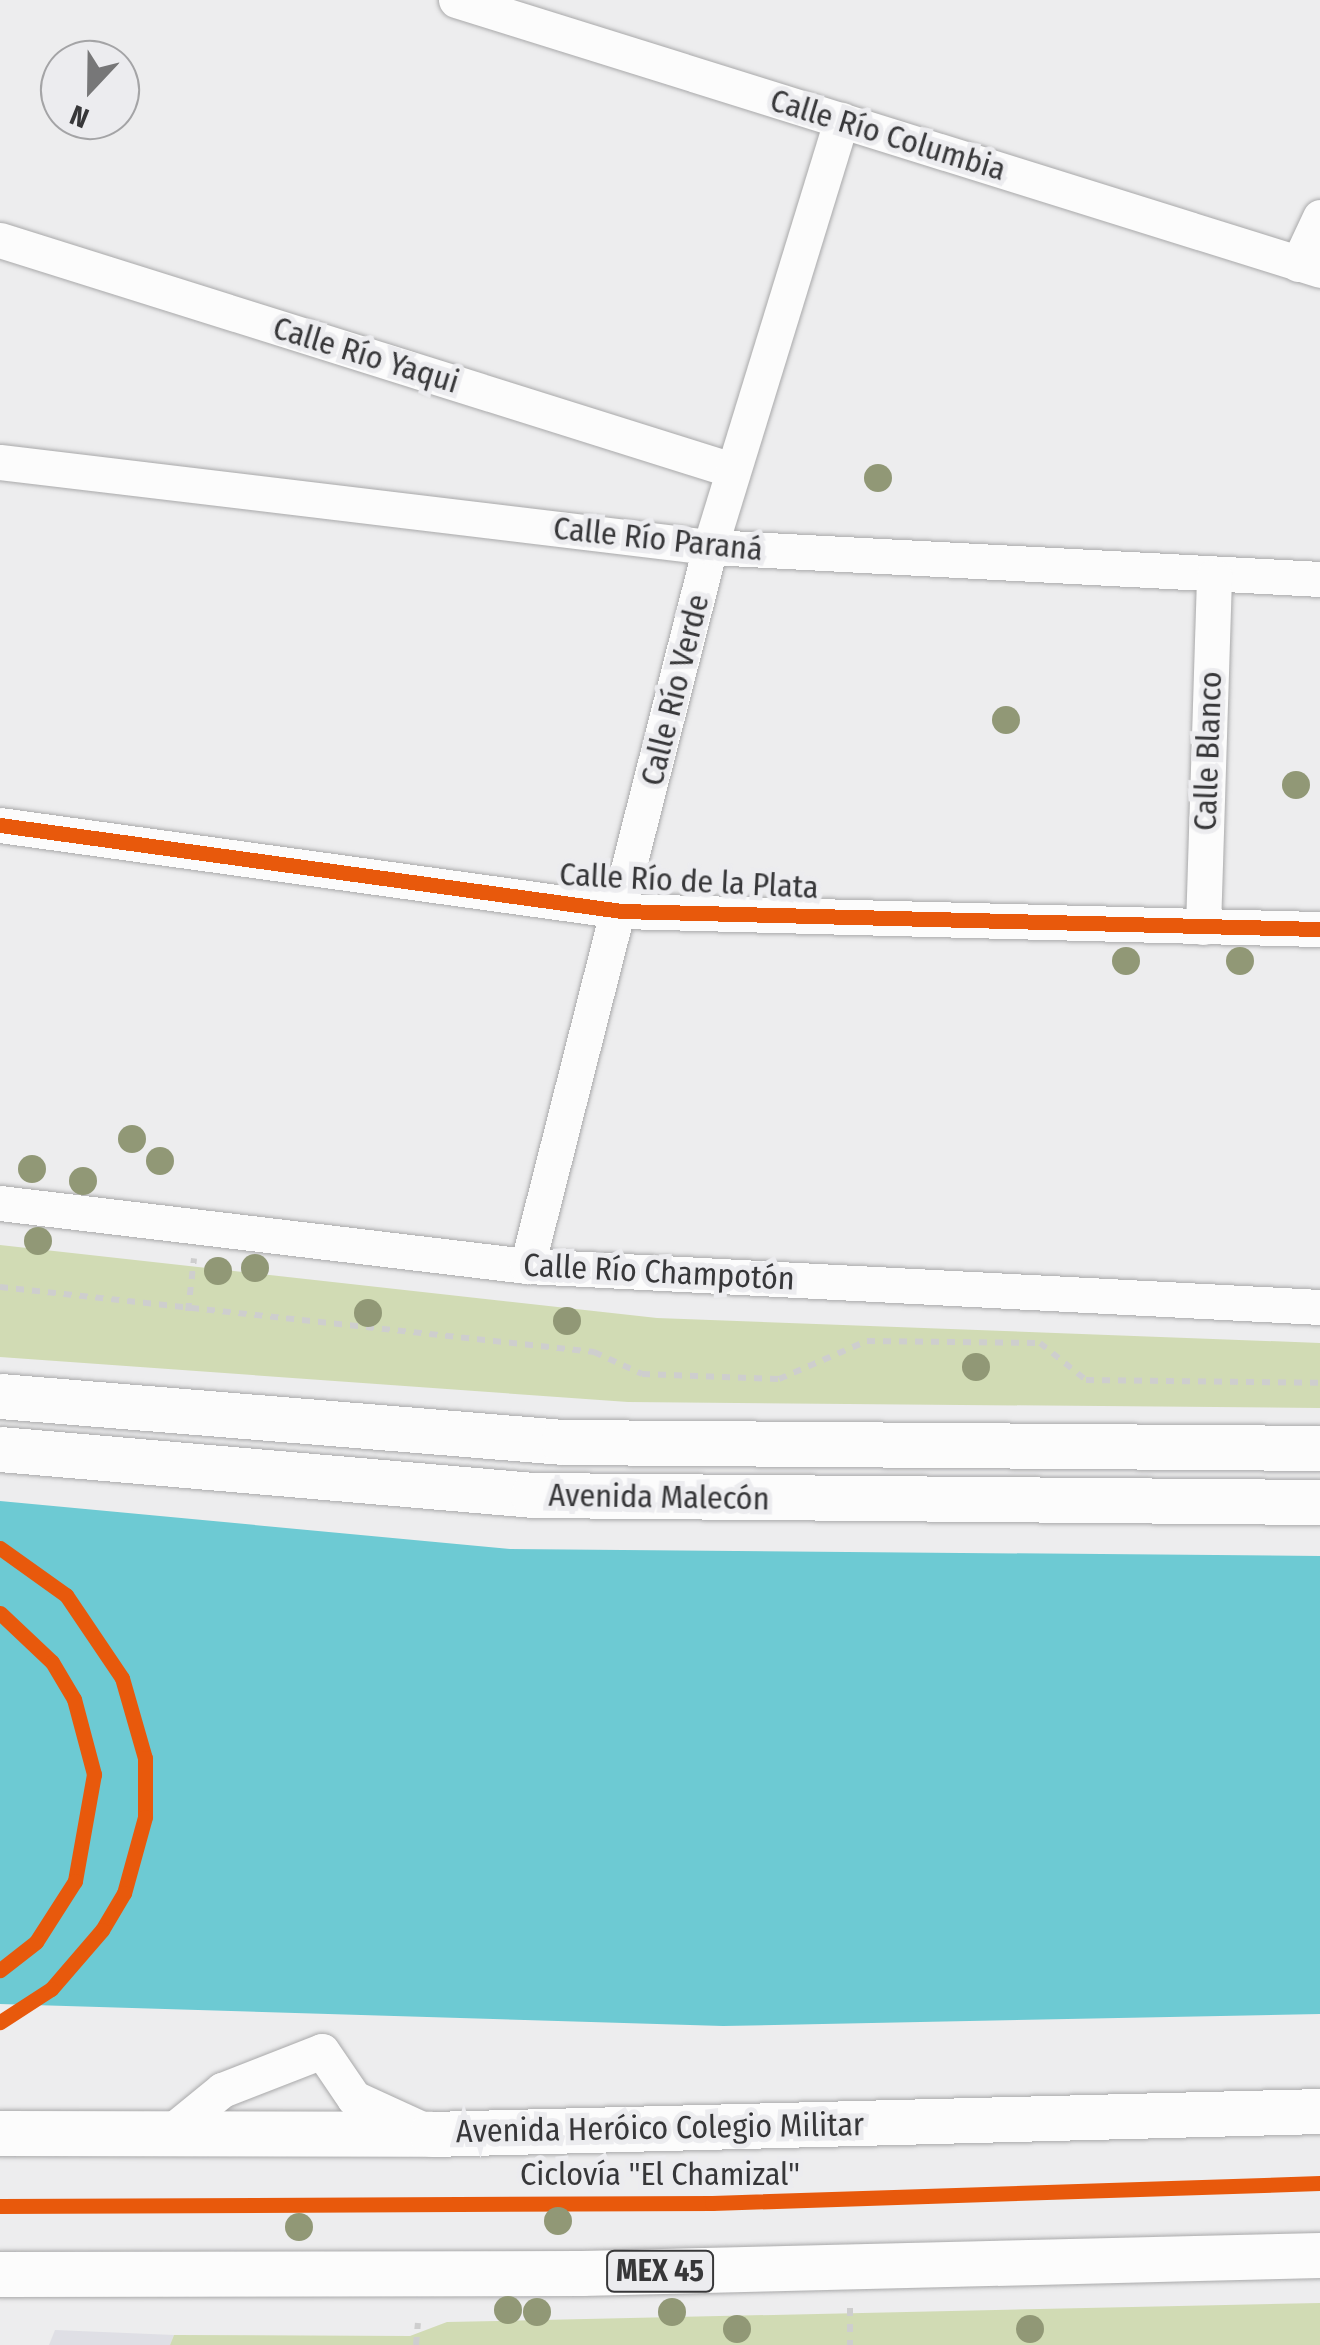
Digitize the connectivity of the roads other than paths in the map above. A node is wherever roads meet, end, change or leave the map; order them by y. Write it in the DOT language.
graph roads {
  1 [pos="456,0"];
  2 [pos="841,120"];
  3 [pos="1320,217"];
  4 [pos="0,240"];
  5 [pos="1309,267"];
  6 [pos="0,462"];
  7 [pos="732,470"];
  8 [pos="710,547"];
  9 [pos="1214,576"];
  10 [pos="1320,579"];
  11 [pos="0,825"];
  12 [pos="621,911"];
  13 [pos="1202,927"];
  14 [pos="1320,929"];
  15 [pos="0,1203"];
  16 [pos="527,1266"];
  17 [pos="1320,1308"];
  18 [pos="0,1396"];
  19 [pos="1320,1448"];
  20 [pos="0,1450"];
  21 [pos="1320,1502"];
  22 [pos="1320,2110"];
  23 [pos="0,2133"];
  24 [pos="168,2134"];
  25 [pos="431,2134"];
  26 [pos="1320,2255"];
  27 [pos="0,2274"];
  1 -- 2 [label="street, Calle Río Columbia"];
  2 -- 5 [label="street, Calle Río Columbia"];
  2 -- 7 [label="street, Calle Río Verde"];
  3 -- 5 [label="street"];
  4 -- 7 [label="street, Calle Río Yaqui"];
  6 -- 8 [label="street, Calle Río Paraná"];
  7 -- 8 [label="street, Calle Río Verde"];
  8 -- 9 [label="street, Calle Río Paraná"];
  8 -- 12 [label="street, Calle Río Verde"];
  9 -- 10 [label="street, Calle Río Paraná"];
  9 -- 13 [label="street, Calle Blanco"];
  11 -- 12 [label="street, Calle Río de la Plata"];
  12 -- 13 [label="street, Calle Río de la Plata"];
  12 -- 16 [label="street, Calle Río Verde"];
  13 -- 14 [label="street, Calle Río de la Plata"];
  15 -- 16 [label="street, Calle Río Champotón"];
  16 -- 17 [label="street, Calle Río Champotón"];
  18 -- 19 [label="main road, Avenida Malecón"];
  20 -- 21 [label="main road, Avenida Malecón"];
  22 -- 25 [label="main road, Avenida Heróico Colegio Militar"];
  23 -- 24 [label="main road, Avenida Heróico Colegio Militar"];
  24 -- 25 [label="main road, Avenida Heróico Colegio Militar"];
  24 -- 25 [label="street"];
  26 -- 27 [label="main road, MEX 45"];
}
